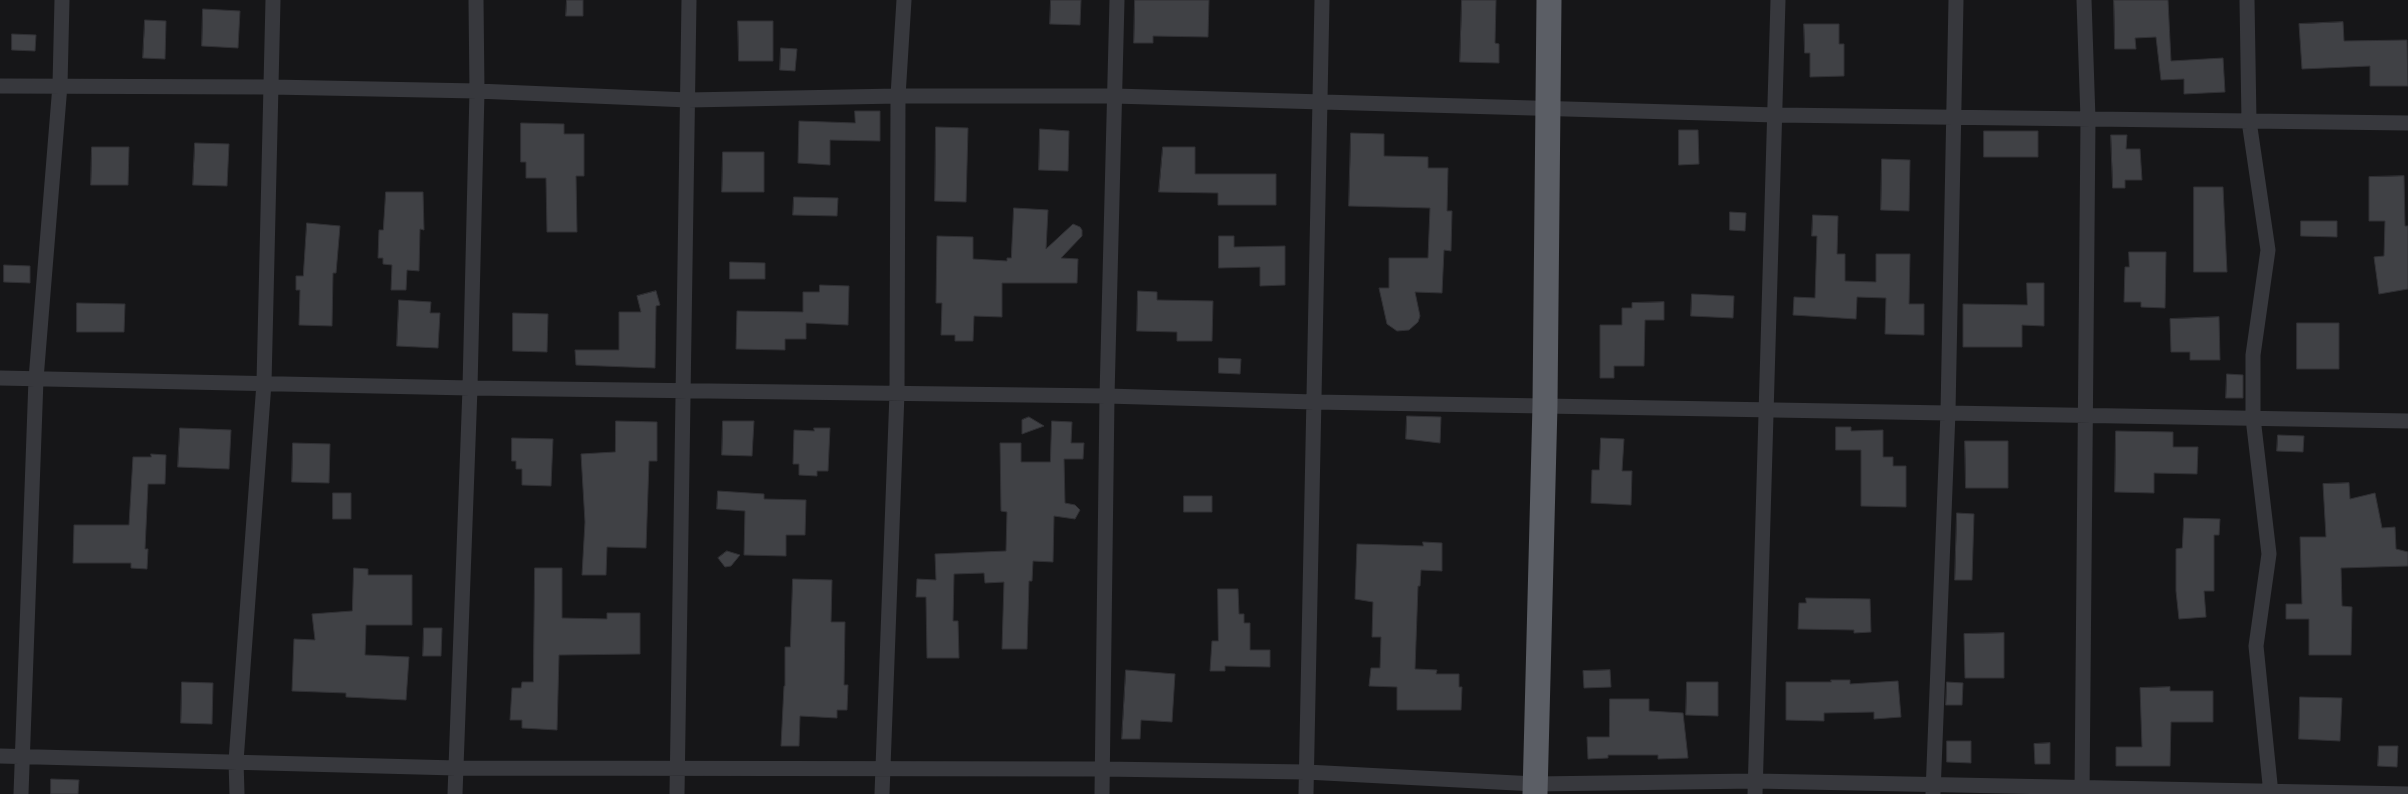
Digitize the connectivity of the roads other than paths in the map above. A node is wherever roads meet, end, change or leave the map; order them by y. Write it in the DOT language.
graph roads {
  1 [pos="62,0"];
  2 [pos="273,0"];
  3 [pos="476,0"];
  4 [pos="689,0"];
  5 [pos="904,0"];
  6 [pos="1117,0"];
  7 [pos="1322,0"];
  8 [pos="1549,0"];
  9 [pos="1778,0"];
  10 [pos="1956,0"];
  11 [pos="2084,0"];
  12 [pos="2246,0"];
  13 [pos="60,85"];
  14 [pos="0,86"];
  15 [pos="271,87"];
  16 [pos="477,91"];
  17 [pos="898,96"];
  18 [pos="1114,96"];
  19 [pos="688,100"];
  20 [pos="1320,101"];
  21 [pos="1547,110"];
  22 [pos="1776,115"];
  23 [pos="1954,117"];
  24 [pos="2088,119"];
  25 [pos="2249,121"];
  26 [pos="2408,123"];
  27 [pos="0,378"];
  28 [pos="36,379"];
  29 [pos="264,384"];
  30 [pos="470,388"];
  31 [pos="683,391"];
  32 [pos="897,393"];
  33 [pos="1107,396"];
  34 [pos="1314,402"];
  35 [pos="1545,406"];
  36 [pos="1767,410"];
  37 [pos="1948,412"];
  38 [pos="2086,415"];
  39 [pos="2253,418"];
  40 [pos="2408,420"];
  41 [pos="0,756"];
  42 [pos="22,756"];
  43 [pos="236,761"];
  44 [pos="677,767"];
  45 [pos="881,767"];
  46 [pos="456,768"];
  47 [pos="1102,769"];
  48 [pos="1306,772"];
  49 [pos="1755,788"];
  50 [pos="1535,789"];
  51 [pos="1933,789"];
  52 [pos="2082,791"];
  53 [pos="2271,792"];
  54 [pos="21,794"];
  55 [pos="237,794"];
  56 [pos="455,794"];
  57 [pos="677,794"];
  58 [pos="882,794"];
  59 [pos="1102,794"];
  60 [pos="1306,794"];
  61 [pos="2408,794"];
  1 -- 13 [label="street"];
  2 -- 15 [label="street"];
  3 -- 16 [label="street"];
  4 -- 19 [label="street"];
  5 -- 17 [label="street"];
  6 -- 18 [label="street"];
  7 -- 20 [label="street"];
  8 -- 21 [label="highway"];
  9 -- 22 [label="street"];
  10 -- 23 [label="street"];
  11 -- 24 [label="street"];
  12 -- 25 [label="street"];
  13 -- 14 [label="street"];
  13 -- 15 [label="street"];
  13 -- 28 [label="street"];
  15 -- 16 [label="street"];
  15 -- 29 [label="street"];
  16 -- 19 [label="street"];
  16 -- 30 [label="street"];
  17 -- 18 [label="street"];
  17 -- 19 [label="street"];
  17 -- 32 [label="street"];
  18 -- 20 [label="street"];
  18 -- 33 [label="street"];
  19 -- 31 [label="street"];
  20 -- 21 [label="street"];
  20 -- 34 [label="street"];
  21 -- 22 [label="street"];
  21 -- 35 [label="highway"];
  22 -- 23 [label="street"];
  22 -- 36 [label="street"];
  23 -- 24 [label="street"];
  23 -- 37 [label="street"];
  24 -- 25 [label="street"];
  24 -- 38 [label="street"];
  25 -- 26 [label="street"];
  25 -- 39 [label="street"];
  27 -- 28 [label="street"];
  28 -- 29 [label="street"];
  28 -- 42 [label="street"];
  29 -- 30 [label="street"];
  29 -- 43 [label="street"];
  30 -- 31 [label="street"];
  30 -- 46 [label="street"];
  31 -- 32 [label="street"];
  31 -- 44 [label="street"];
  32 -- 33 [label="street"];
  32 -- 45 [label="street"];
  33 -- 34 [label="street"];
  33 -- 47 [label="street"];
  34 -- 35 [label="street"];
  34 -- 48 [label="street"];
  35 -- 36 [label="street"];
  35 -- 50 [label="highway"];
  36 -- 37 [label="street"];
  36 -- 49 [label="street"];
  37 -- 38 [label="street"];
  37 -- 51 [label="street"];
  38 -- 39 [label="street"];
  38 -- 52 [label="street"];
  39 -- 40 [label="street"];
  39 -- 53 [label="street"];
  41 -- 42 [label="street"];
  42 -- 43 [label="street"];
  42 -- 54 [label="street"];
  43 -- 46 [label="street"];
  43 -- 55 [label="street"];
  44 -- 45 [label="street"];
  44 -- 46 [label="street"];
  44 -- 57 [label="street"];
  45 -- 47 [label="street"];
  45 -- 58 [label="street"];
  46 -- 56 [label="street"];
  47 -- 48 [label="street"];
  47 -- 59 [label="street"];
  48 -- 50 [label="street"];
  48 -- 60 [label="street"];
  49 -- 50 [label="street"];
  49 -- 51 [label="street"];
  51 -- 52 [label="street"];
  52 -- 53 [label="street"];
  53 -- 61 [label="street"];
}
